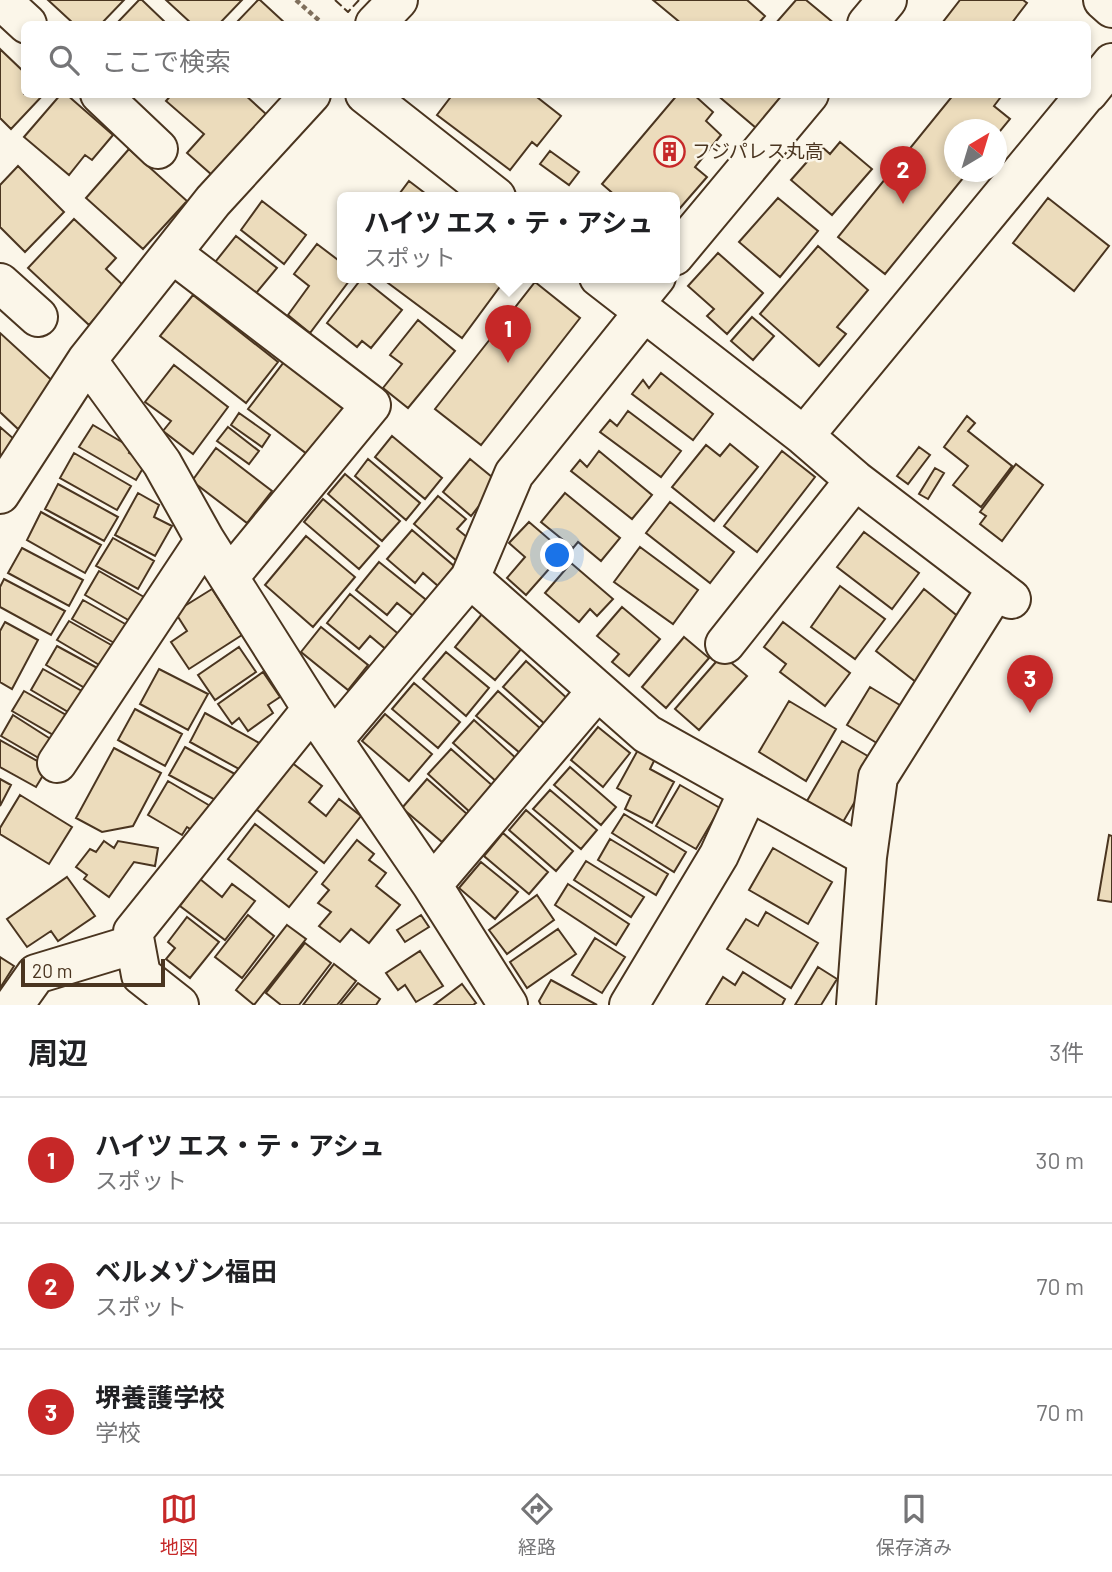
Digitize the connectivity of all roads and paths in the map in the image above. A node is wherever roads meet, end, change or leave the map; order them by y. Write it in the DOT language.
graph roads {
  1 [pos="1,0"];
  2 [pos="296,0"];
  3 [pos="398,0"];
  4 [pos="887,0"];
  5 [pos="1102,0"];
  6 [pos="1112,8"];
  7 [pos="24,21"];
  8 [pos="320,21"];
  9 [pos="378,21"];
  10 [pos="870,21"];
  11 [pos="1112,63"];
  12 [pos="1091,89"];
  13 [pos="104,98"];
  14 [pos="307,98"];
  15 [pos="370,98"];
  16 [pos="806,98"];
  17 [pos="1084,98"];
  18 [pos="158,149"];
  19 [pos="490,192"];
  20 [pos="680,249"];
  21 [pos="173,254"];
  22 [pos="0,283"];
  23 [pos="612,283"];
  24 [pos="645,298"];
  25 [pos="38,317"];
  26 [pos="87,360"];
  27 [pos="804,436"];
  28 [pos="855,480"];
  29 [pos="0,494"];
  30 [pos="205,540"];
  31 [pos="229,577"];
  32 [pos="470,578"];
  33 [pos="725,644"];
  34 [pos="597,691"];
  35 [pos="323,724"];
  36 [pos="57,764"];
  37 [pos="748,792"];
  38 [pos="867,857"];
  39 [pos="432,885"];
  40 [pos="135,944"];
  41 [pos="14,1005"];
  42 [pos="179,1005"];
  43 [pos="508,1005"];
  44 [pos="629,1005"];
  45 [pos="856,1005"];
  1 -- 7 [label="street"];
  2 -- 8 [label="path"];
  3 -- 9 [label="street"];
  4 -- 10 [label="street"];
  5 -- 6 [label="street"];
  11 -- 12 [label="street"];
  13 -- 18 [label="street"];
  14 -- 21 [label="street"];
  15 -- 19 [label="street"];
  16 -- 20 [label="street"];
  17 -- 27 [label="street"];
  21 -- 26 [label="street"];
  21 -- 31 [label="street"];
  22 -- 25 [label="street"];
  23 -- 24 [label="street"];
  24 -- 27 [label="street"];
  24 -- 32 [label="street"];
  26 -- 29 [label="street"];
  26 -- 30 [label="street"];
  27 -- 28 [label="street"];
  28 -- 33 [label="street"];
  28 -- 38 [label="street"];
  30 -- 31 [label="street"];
  30 -- 36 [label="street"];
  31 -- 35 [label="street"];
  32 -- 34 [label="street"];
  32 -- 35 [label="street"];
  34 -- 37 [label="street"];
  34 -- 39 [label="street"];
  35 -- 39 [label="street"];
  35 -- 40 [label="street"];
  37 -- 38 [label="street"];
  37 -- 44 [label="street"];
  38 -- 45 [label="street"];
  39 -- 43 [label="street"];
  40 -- 41 [label="street"];
  40 -- 42 [label="street"];
}
